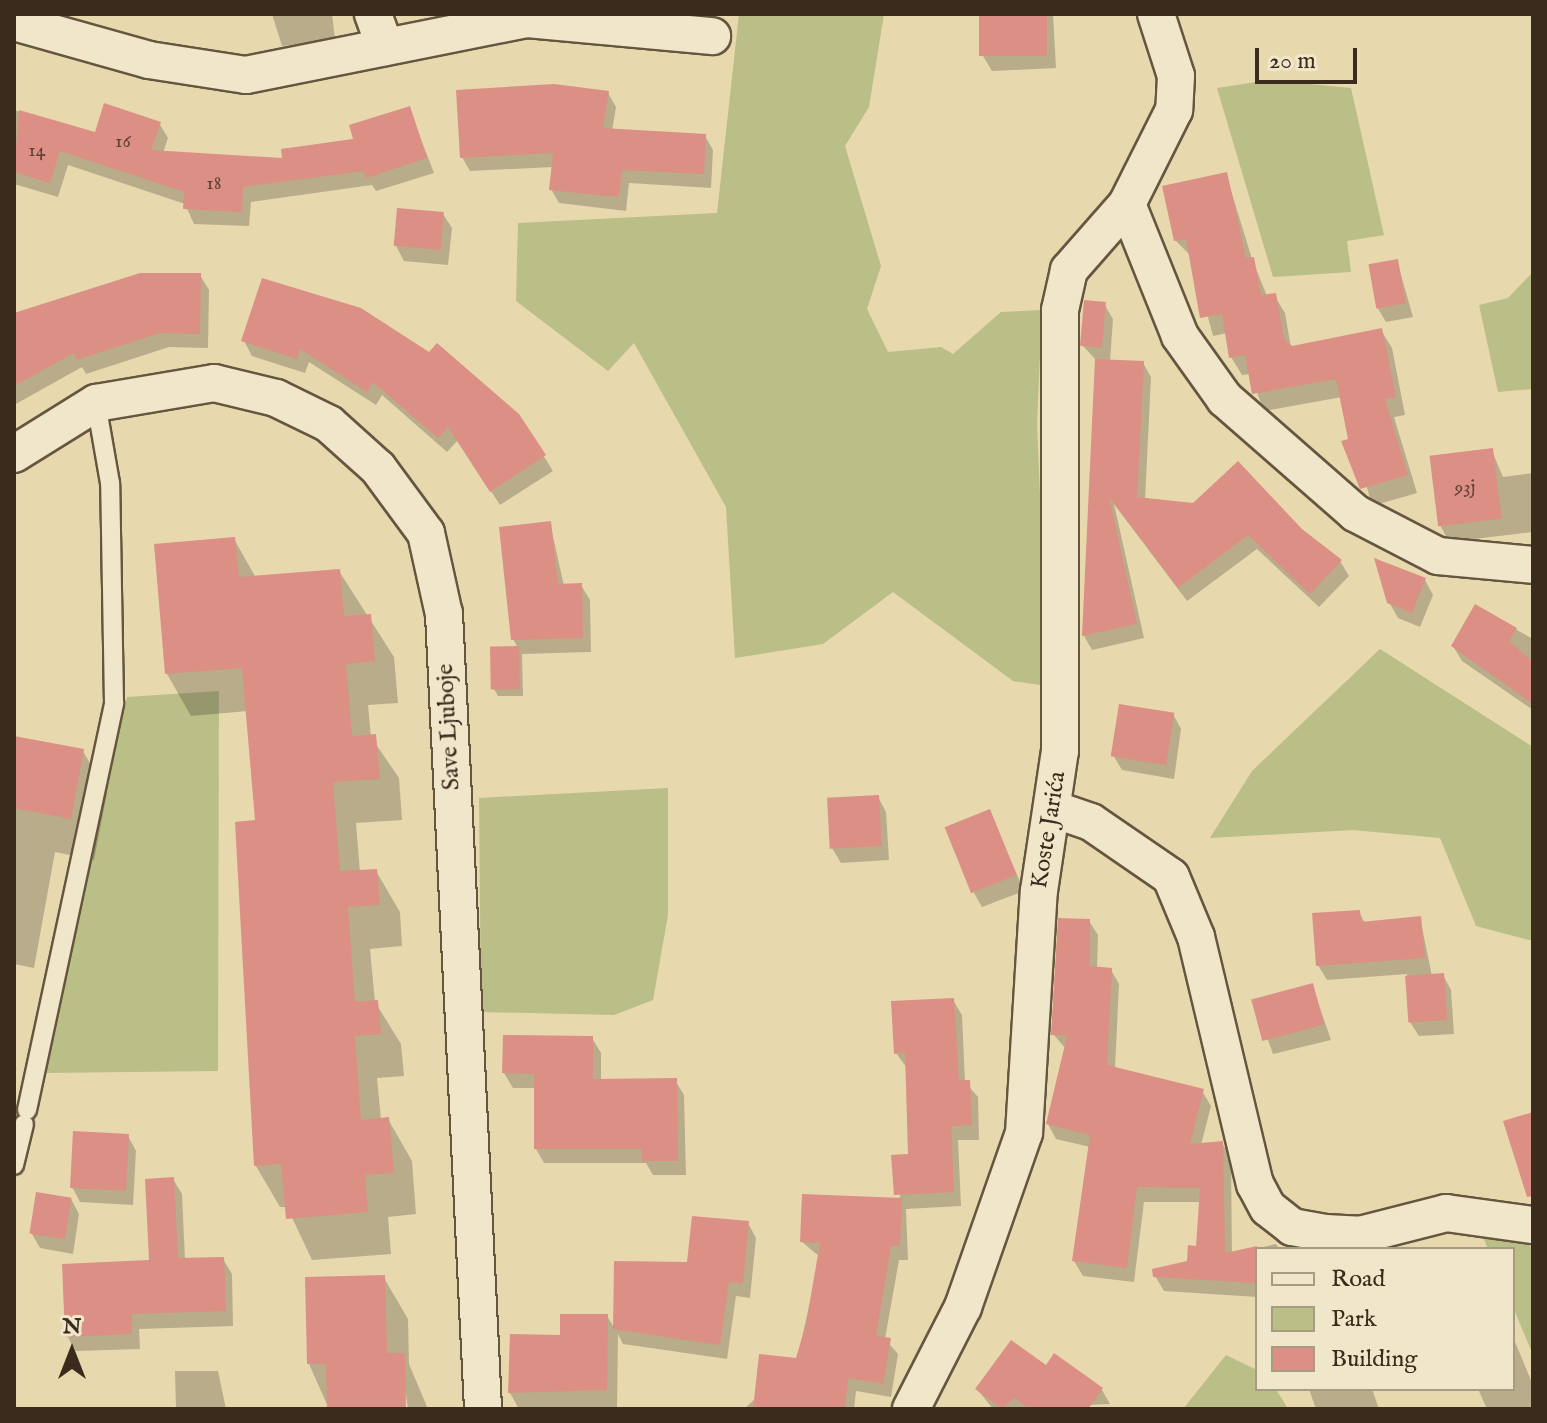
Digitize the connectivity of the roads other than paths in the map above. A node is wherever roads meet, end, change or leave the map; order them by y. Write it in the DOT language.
graph roads {
  1 [pos="1156,14"];
  2 [pos="14,22"];
  3 [pos="379,30"];
  4 [pos="712,36"];
  5 [pos="1127,204"];
  6 [pos="96,403"];
  7 [pos="14,454"];
  8 [pos="1533,565"];
  9 [pos="1056,810"];
  10 [pos="14,1165"];
  11 [pos="1533,1225"];
  12 [pos="483,1409"];
  13 [pos="911,1409"];
  1 -- 5 [label="street, Koste Jarića"];
  2 -- 3 [label="street"];
  3 -- 4 [label="street"];
  5 -- 8 [label="street"];
  5 -- 9 [label="street, Koste Jarića"];
  6 -- 7 [label="street, Save Ljuboje"];
  6 -- 10 [label="lane"];
  6 -- 12 [label="street, Save Ljuboje"];
  9 -- 11 [label="street"];
  9 -- 13 [label="street, Koste Jarića"];
}
